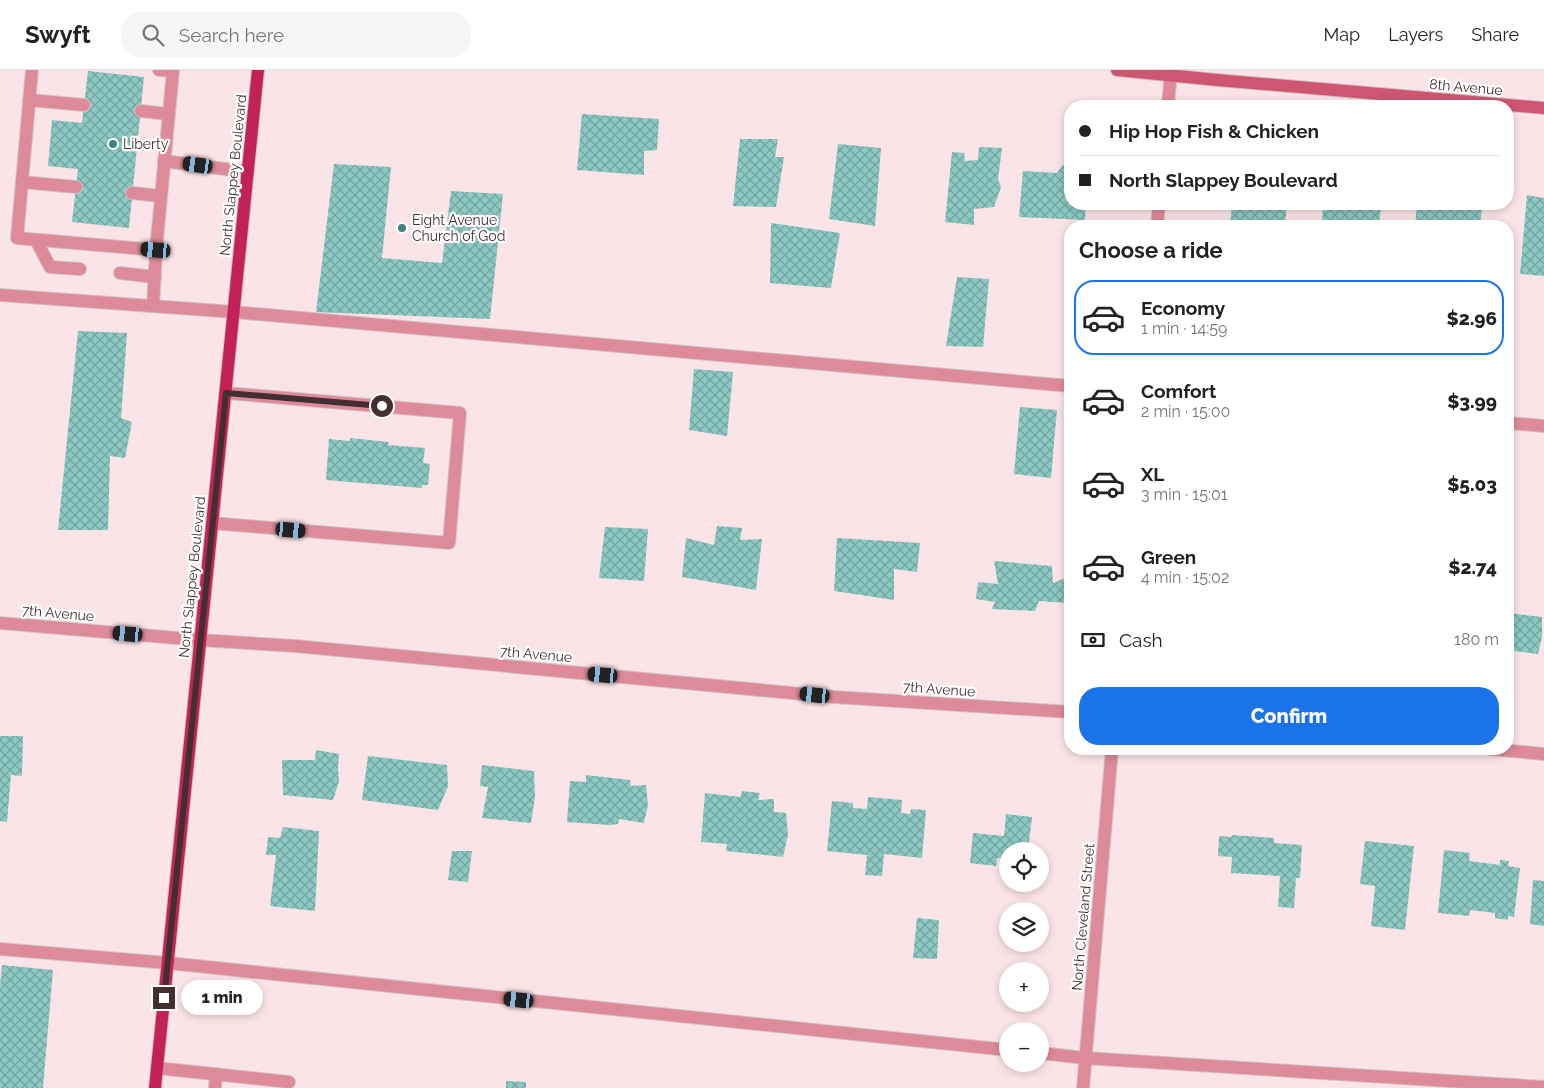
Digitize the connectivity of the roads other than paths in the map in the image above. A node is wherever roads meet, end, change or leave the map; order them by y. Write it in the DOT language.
graph roads {
  1 [pos="32,70"];
  2 [pos="159,70"];
  3 [pos="258,70"];
  4 [pos="1117,70"];
  5 [pos="1171,72"];
  6 [pos="29,100"];
  7 [pos="1169,100"];
  8 [pos="1450,100"];
  9 [pos="84,105"];
  10 [pos="1514,105"];
  11 [pos="1544,108"];
  12 [pos="141,111"];
  13 [pos="168,114"];
  14 [pos="164,161"];
  15 [pos="248,172"];
  16 [pos="22,182"];
  17 [pos="76,187"];
  18 [pos="132,193"];
  19 [pos="161,196"];
  20 [pos="36,240"];
  21 [pos="156,250"];
  22 [pos="80,270"];
  23 [pos="120,273"];
  24 [pos="154,277"];
  25 [pos="0,295"];
  26 [pos="153,306"];
  27 [pos="234,312"];
  28 [pos="1064,385"];
  29 [pos="226,393"];
  30 [pos="1514,424"];
  31 [pos="1544,426"];
  32 [pos="212,524"];
  33 [pos="0,623"];
  34 [pos="200,640"];
  35 [pos="1064,712"];
  36 [pos="1514,751"];
  37 [pos="1544,754"];
  38 [pos="1111,755"];
  39 [pos="0,950"];
  40 [pos="168,963"];
  41 [pos="999,1049"];
  42 [pos="1049,1055"];
  43 [pos="1085,1058"];
  44 [pos="157,1068"];
  45 [pos="216,1074"];
  46 [pos="289,1082"];
  47 [pos="248,1083"];
  48 [pos="1544,1087"];
  49 [pos="155,1088"];
  50 [pos="215,1088"];
  51 [pos="1083,1088"];
  1 -- 6 [label="street"];
  2 -- 13 [label="street"];
  3 -- 15 [label="main road, North Slappey Boulevard"];
  4 -- 5 [label="street, 8th Avenue"];
  5 -- 7 [label="street"];
  5 -- 8 [label="street, 8th Avenue"];
  6 -- 9 [label="street"];
  6 -- 16 [label="street"];
  10 -- 11 [label="street, 8th Avenue"];
  12 -- 13 [label="street"];
  13 -- 14 [label="street"];
  14 -- 15 [label="street"];
  14 -- 19 [label="street"];
  15 -- 27 [label="main road, North Slappey Boulevard"];
  16 -- 17 [label="street"];
  16 -- 20 [label="street"];
  18 -- 19 [label="street"];
  19 -- 21 [label="street"];
  20 -- 21 [label="street"];
  20 -- 22 [label="street"];
  21 -- 24 [label="street"];
  23 -- 24 [label="street"];
  24 -- 26 [label="street"];
  25 -- 26 [label="street"];
  26 -- 27 [label="street"];
  27 -- 28 [label="street"];
  27 -- 29 [label="main road, North Slappey Boulevard"];
  29 -- 32 [label="main road, North Slappey Boulevard"];
  29 -- 32 [label="street"];
  30 -- 31 [label="street"];
  32 -- 34 [label="main road, North Slappey Boulevard"];
  33 -- 34 [label="street, 7th Avenue"];
  34 -- 35 [label="street, 7th Avenue"];
  34 -- 40 [label="main road, North Slappey Boulevard"];
  36 -- 37 [label="street"];
  38 -- 43 [label="street, North Cleveland Street"];
  39 -- 40 [label="street"];
  40 -- 41 [label="street"];
  40 -- 44 [label="main road, North Slappey Boulevard"];
  42 -- 43 [label="street"];
  43 -- 48 [label="street"];
  43 -- 51 [label="street, North Cleveland Street"];
  44 -- 45 [label="street"];
  44 -- 49 [label="main road, North Slappey Boulevard"];
  45 -- 47 [label="street"];
  45 -- 50 [label="street"];
  46 -- 47 [label="street"];
}
